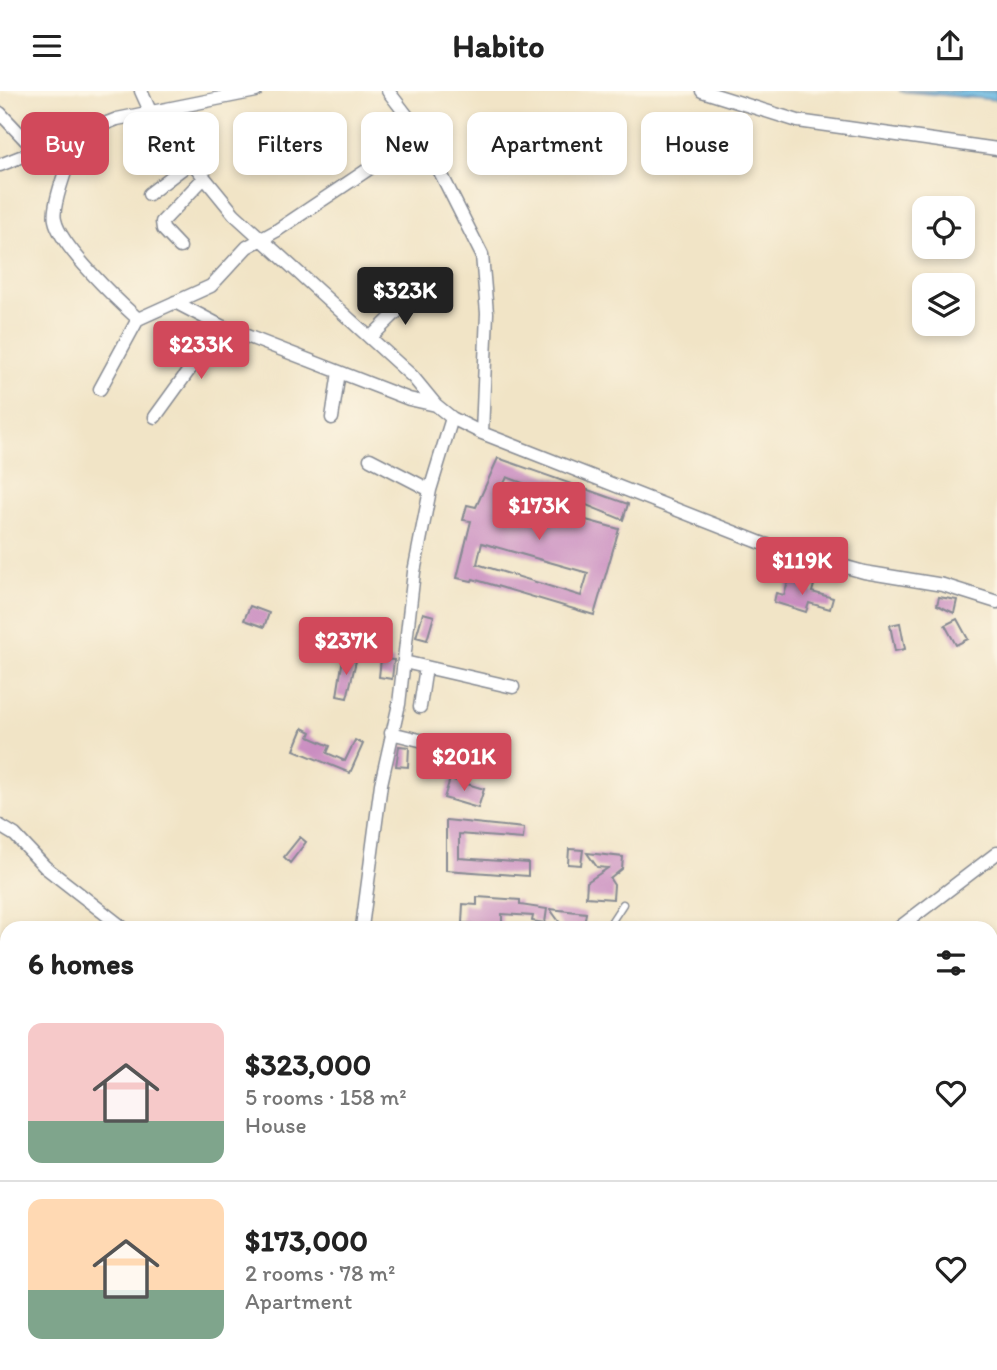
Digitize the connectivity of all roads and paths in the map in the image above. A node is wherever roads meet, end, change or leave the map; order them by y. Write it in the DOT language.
graph roads {
  1 [pos="141,91"];
  2 [pos="256,91"];
  3 [pos="388,91"];
  4 [pos="702,91"];
  5 [pos="209,97"];
  6 [pos="150,111"];
  7 [pos="404,112"];
  8 [pos="0,113"];
  9 [pos="109,123"];
  10 [pos="21,135"];
  11 [pos="997,149"];
  12 [pos="21,155"];
  13 [pos="0,165"];
  14 [pos="361,173"];
  15 [pos="65,175"];
  16 [pos="174,175"];
  17 [pos="201,175"];
  18 [pos="442,175"];
  19 [pos="204,179"];
  20 [pos="149,194"];
  21 [pos="261,239"];
  22 [pos="180,247"];
  23 [pos="417,292"];
  24 [pos="175,302"];
  25 [pos="138,319"];
  26 [pos="221,326"];
  27 [pos="370,338"];
  28 [pos="338,372"];
  29 [pos="100,389"];
  30 [pos="436,405"];
  31 [pos="155,417"];
  32 [pos="332,418"];
  33 [pos="452,418"];
  34 [pos="482,433"];
  35 [pos="370,459"];
  36 [pos="430,490"];
  37 [pos="997,602"];
  38 [pos="404,662"];
  39 [pos="426,667"];
  40 [pos="513,687"];
  41 [pos="420,707"];
  42 [pos="391,733"];
  43 [pos="489,757"];
  44 [pos="0,825"];
  45 [pos="997,853"];
  46 [pos="623,904"];
  47 [pos="114,921"];
  48 [pos="363,921"];
  49 [pos="612,921"];
  50 [pos="908,921"];
  1 -- 6 [label="street"];
  2 -- 5 [label="street"];
  3 -- 7 [label="street"];
  4 -- 11 [label="street"];
  5 -- 6 [label="street"];
  6 -- 9 [label="street"];
  8 -- 10 [label="street"];
  12 -- 13 [label="street"];
  14 -- 21 [label="street"];
  15 -- 25 [label="street"];
  16 -- 20 [label="street"];
  17 -- 19 [label="street"];
  18 -- 34 [label="street"];
  19 -- 21 [label="street"];
  19 -- 22 [label="street"];
  21 -- 24 [label="street"];
  21 -- 27 [label="street"];
  23 -- 27 [label="street"];
  24 -- 25 [label="street"];
  24 -- 26 [label="street"];
  25 -- 29 [label="street"];
  26 -- 28 [label="street"];
  26 -- 31 [label="street"];
  27 -- 30 [label="street"];
  28 -- 30 [label="street"];
  28 -- 32 [label="street"];
  30 -- 33 [label="street"];
  33 -- 34 [label="street"];
  33 -- 36 [label="street"];
  34 -- 37 [label="street"];
  35 -- 36 [label="street"];
  36 -- 38 [label="street"];
  38 -- 39 [label="street"];
  38 -- 42 [label="street"];
  39 -- 40 [label="street"];
  39 -- 41 [label="street"];
  42 -- 43 [label="street"];
  42 -- 48 [label="street"];
  44 -- 47 [label="street"];
  45 -- 50 [label="street"];
  46 -- 49 [label="lane"];
}
